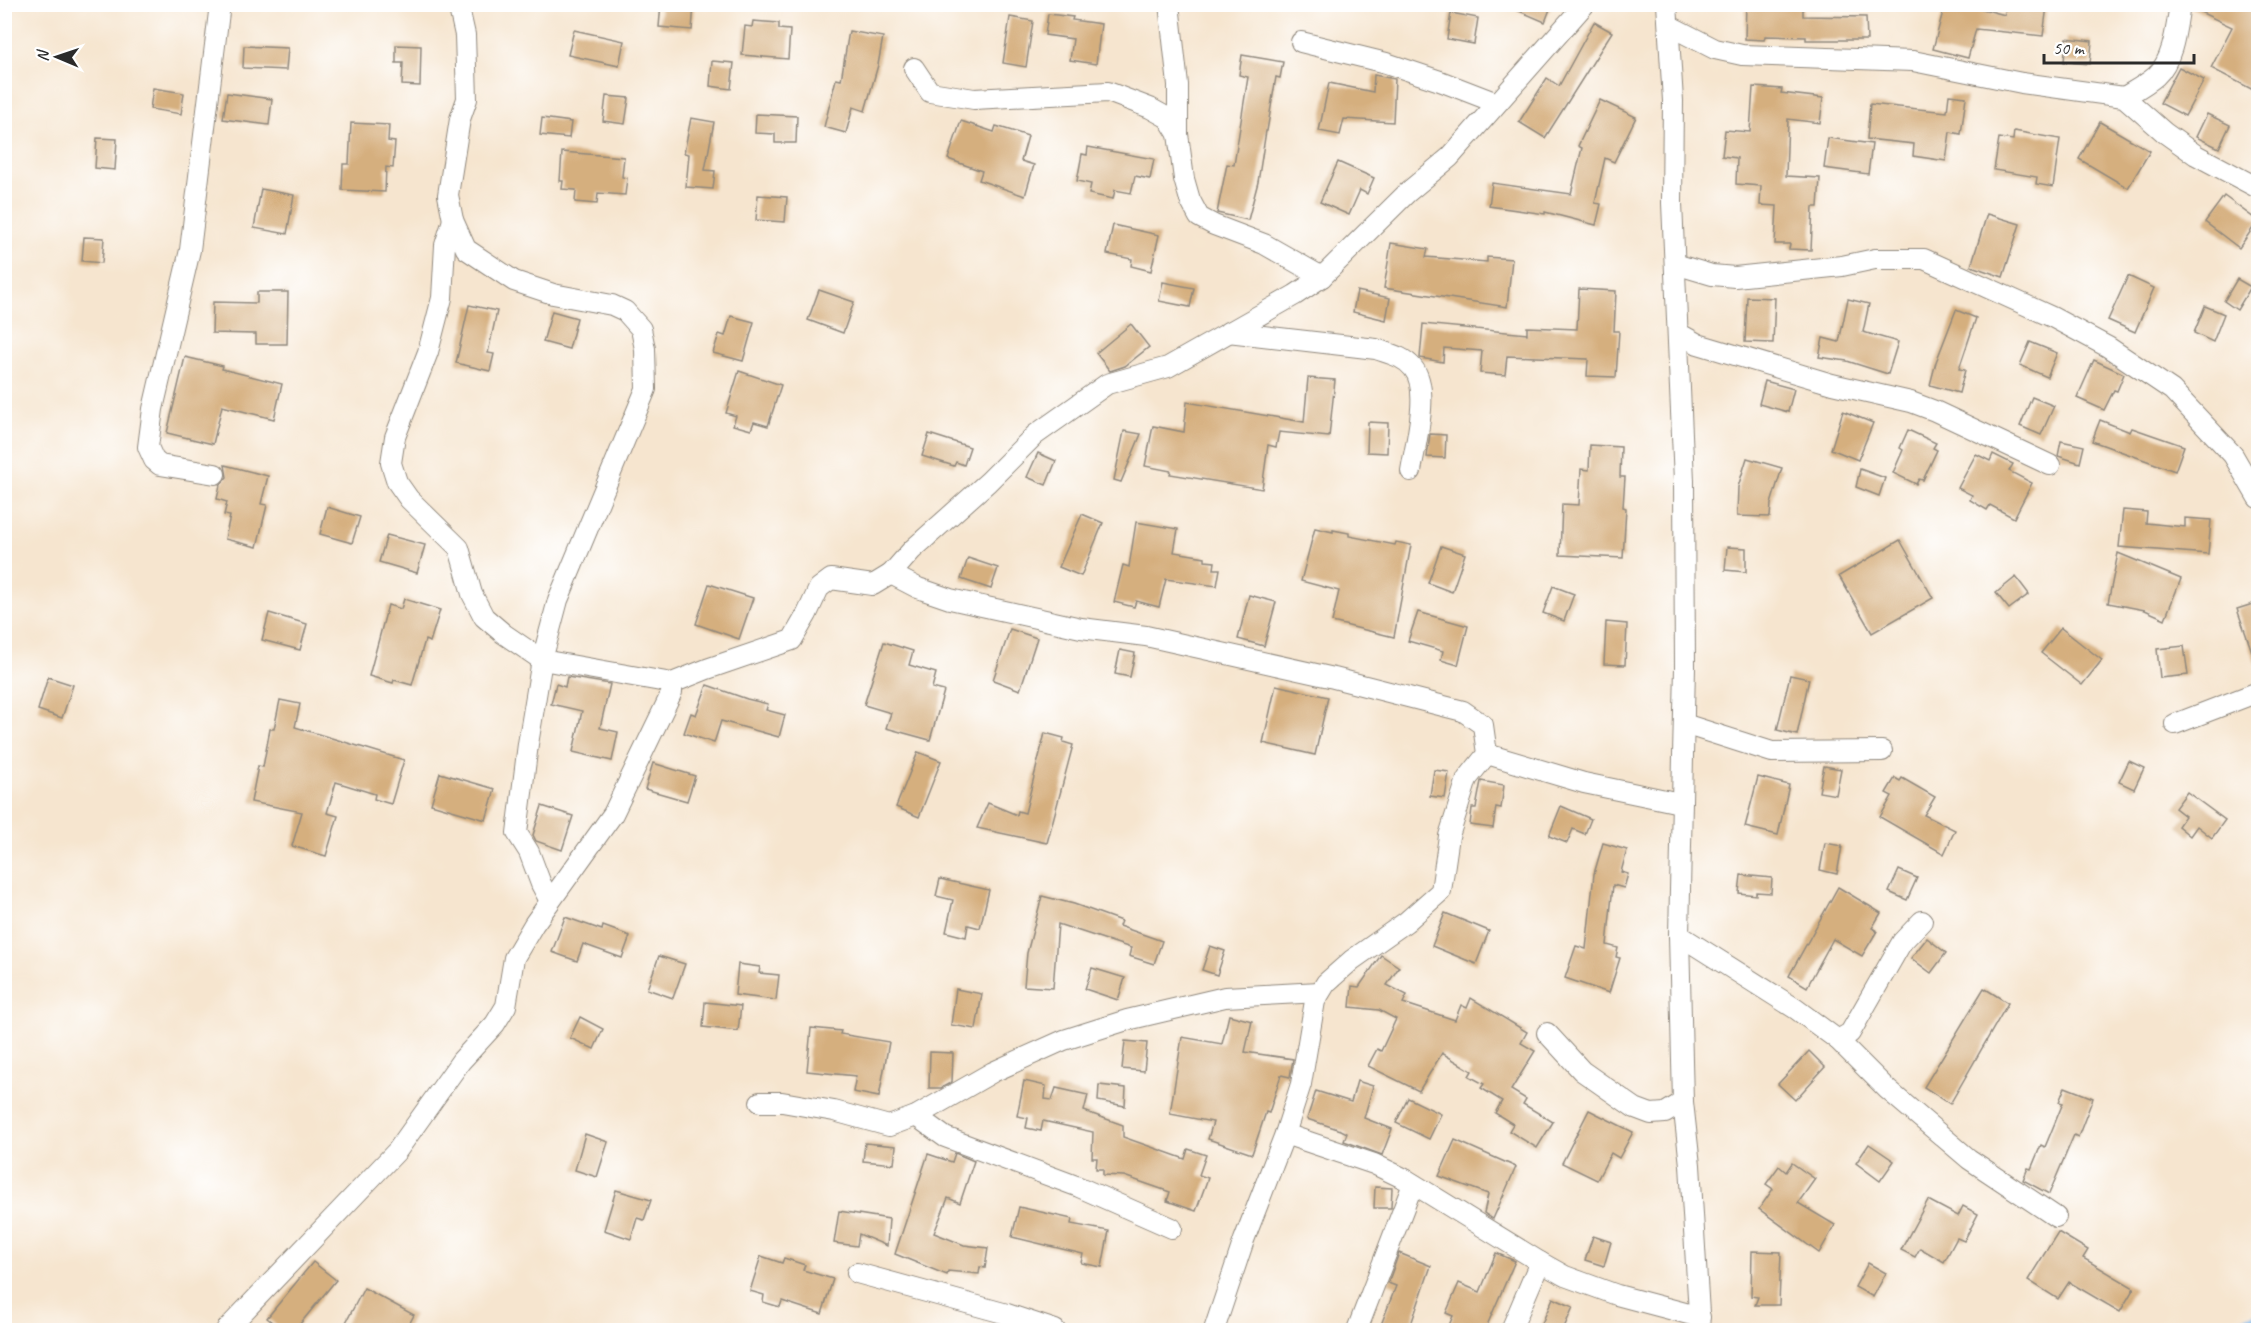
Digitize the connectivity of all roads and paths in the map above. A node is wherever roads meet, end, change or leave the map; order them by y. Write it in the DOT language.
graph roads {
  1 [pos="220,4"];
  2 [pos="458,4"];
  3 [pos="1169,4"];
  4 [pos="1585,4"];
  5 [pos="1667,4"];
  6 [pos="2180,4"];
  7 [pos="1670,26"];
  8 [pos="1300,42"];
  9 [pos="914,68"];
  10 [pos="2124,97"];
  11 [pos="1497,103"];
  12 [pos="1178,134"];
  13 [pos="2259,188"];
  14 [pos="453,220"];
  15 [pos="1675,264"];
  16 [pos="1322,277"];
  17 [pos="1228,332"];
  18 [pos="1678,333"];
  19 [pos="2050,465"];
  20 [pos="1411,471"];
  21 [pos="215,474"];
  22 [pos="2259,498"];
  23 [pos="891,574"];
  24 [pos="542,660"];
  25 [pos="672,684"];
  26 [pos="2259,692"];
  27 [pos="1684,724"];
  28 [pos="2175,724"];
  29 [pos="1882,751"];
  30 [pos="1487,754"];
  31 [pos="1680,803"];
  32 [pos="550,901"];
  33 [pos="1922,921"];
  34 [pos="1679,936"];
  35 [pos="1320,992"];
  36 [pos="1547,1033"];
  37 [pos="1838,1040"];
  38 [pos="760,1102"];
  39 [pos="1683,1102"];
  40 [pos="916,1116"];
  41 [pos="1285,1134"];
  42 [pos="1413,1184"];
  43 [pos="2056,1217"];
  44 [pos="1172,1228"];
  45 [pos="1540,1262"];
  46 [pos="857,1273"];
  47 [pos="1700,1324"];
  48 [pos="226,1330"];
  49 [pos="1055,1330"];
  50 [pos="1214,1330"];
  51 [pos="1357,1330"];
  52 [pos="1511,1330"];
  1 -- 21 [label="street"];
  2 -- 14 [label="street"];
  3 -- 12 [label="street"];
  4 -- 11 [label="street"];
  5 -- 7 [label="street"];
  6 -- 10 [label="street"];
  7 -- 10 [label="street"];
  7 -- 15 [label="street"];
  8 -- 11 [label="street"];
  9 -- 12 [label="street"];
  10 -- 13 [label="street"];
  11 -- 16 [label="street"];
  12 -- 16 [label="street"];
  14 -- 24 [label="street"];
  14 -- 24 [label="street"];
  15 -- 18 [label="street"];
  15 -- 22 [label="street"];
  16 -- 17 [label="street"];
  17 -- 20 [label="street"];
  17 -- 23 [label="street"];
  18 -- 19 [label="street"];
  18 -- 27 [label="street"];
  23 -- 25 [label="street"];
  23 -- 30 [label="street"];
  24 -- 25 [label="street"];
  24 -- 32 [label="street"];
  25 -- 32 [label="street"];
  26 -- 28 [label="street"];
  27 -- 29 [label="street"];
  27 -- 31 [label="street"];
  30 -- 31 [label="street"];
  30 -- 35 [label="street"];
  31 -- 34 [label="street"];
  32 -- 48 [label="street"];
  33 -- 37 [label="street"];
  34 -- 37 [label="street"];
  34 -- 39 [label="street"];
  35 -- 40 [label="street"];
  35 -- 41 [label="street"];
  36 -- 39 [label="street"];
  37 -- 43 [label="street"];
  38 -- 40 [label="street"];
  39 -- 47 [label="street"];
  40 -- 44 [label="street"];
  41 -- 42 [label="street"];
  41 -- 50 [label="street"];
  42 -- 45 [label="street"];
  42 -- 51 [label="street"];
  45 -- 47 [label="street"];
  45 -- 52 [label="street"];
  46 -- 49 [label="street"];
}
